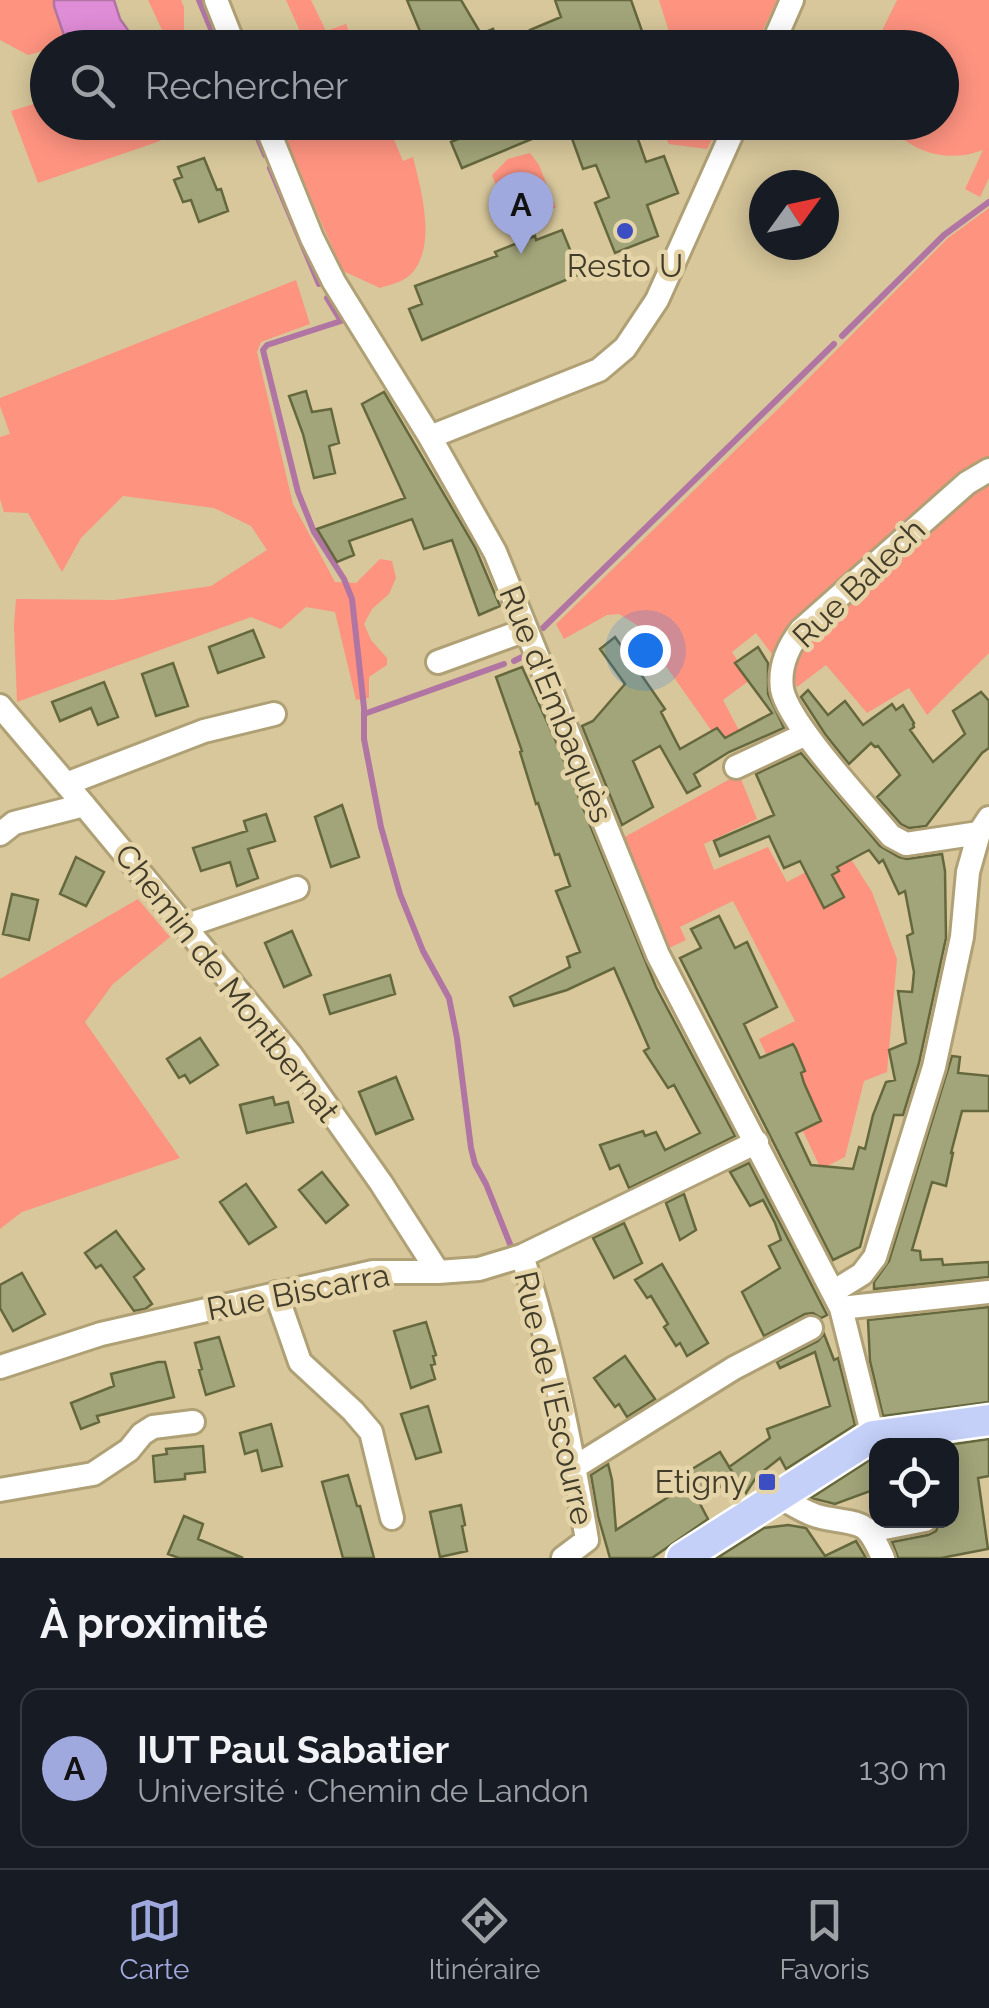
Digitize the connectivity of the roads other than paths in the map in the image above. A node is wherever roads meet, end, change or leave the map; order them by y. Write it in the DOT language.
graph roads {
  1 [pos="216,0"];
  2 [pos="792,0"];
  3 [pos="228,30"];
  4 [pos="779,30"];
  5 [pos="272,140"];
  6 [pos="729,140"];
  7 [pos="430,437"];
  8 [pos="989,470"];
  9 [pos="526,630"];
  10 [pos="438,662"];
  11 [pos="0,706"];
  12 [pos="274,714"];
  13 [pos="806,734"];
  14 [pos="736,767"];
  15 [pos="66,784"];
  16 [pos="84,805"];
  17 [pos="984,825"];
  18 [pos="0,834"];
  19 [pos="297,888"];
  20 [pos="185,926"];
  21 [pos="756,1142"];
  22 [pos="522,1256"];
  23 [pos="438,1272"];
  24 [pos="989,1292"];
  25 [pos="276,1293"];
  26 [pos="837,1300"];
  27 [pos="811,1328"];
  28 [pos="0,1367"];
  29 [pos="989,1420"];
  30 [pos="194,1422"];
  31 [pos="873,1436"];
  32 [pos="575,1467"];
  33 [pos="0,1490"];
  34 [pos="778,1496"];
  35 [pos="392,1518"];
  36 [pos="884,1528"];
  37 [pos="869,1531"];
  38 [pos="563,1558"];
  39 [pos="682,1558"];
  40 [pos="883,1558"];
  1 -- 3 [label="street"];
  2 -- 4 [label="street"];
  5 -- 7 [label="street, Rue d'Embaquès"];
  6 -- 7 [label="street"];
  7 -- 9 [label="street, Rue d'Embaquès"];
  8 -- 13 [label="street, Rue Balech"];
  9 -- 10 [label="street"];
  9 -- 21 [label="street, Rue d'Embaquès"];
  11 -- 15 [label="street, Chemin de Montbernat"];
  12 -- 15 [label="street"];
  13 -- 14 [label="street"];
  13 -- 17 [label="street, Rue Balech"];
  15 -- 16 [label="street, Chemin de Montbernat"];
  16 -- 18 [label="street"];
  16 -- 20 [label="street, Chemin de Montbernat"];
  17 -- 26 [label="street"];
  19 -- 20 [label="street"];
  20 -- 23 [label="street, Chemin de Montbernat"];
  21 -- 22 [label="street, Rue Biscarra"];
  21 -- 26 [label="street, Rue d'Embaquès"];
  22 -- 23 [label="street, Rue Biscarra"];
  22 -- 32 [label="street, Rue de l'Escourre"];
  23 -- 25 [label="street, Rue Biscarra"];
  24 -- 26 [label="street"];
  25 -- 28 [label="street, Rue Biscarra"];
  25 -- 35 [label="street"];
  26 -- 31 [label="street, Rue d'Embaquès"];
  27 -- 32 [label="street"];
  29 -- 31 [label="main road"];
  30 -- 33 [label="street"];
  31 -- 34 [label="main road"];
  32 -- 38 [label="street, Rue de l'Escourre"];
  34 -- 37 [label="street"];
  34 -- 39 [label="main road"];
  36 -- 37 [label="street"];
  37 -- 40 [label="street"];
}
